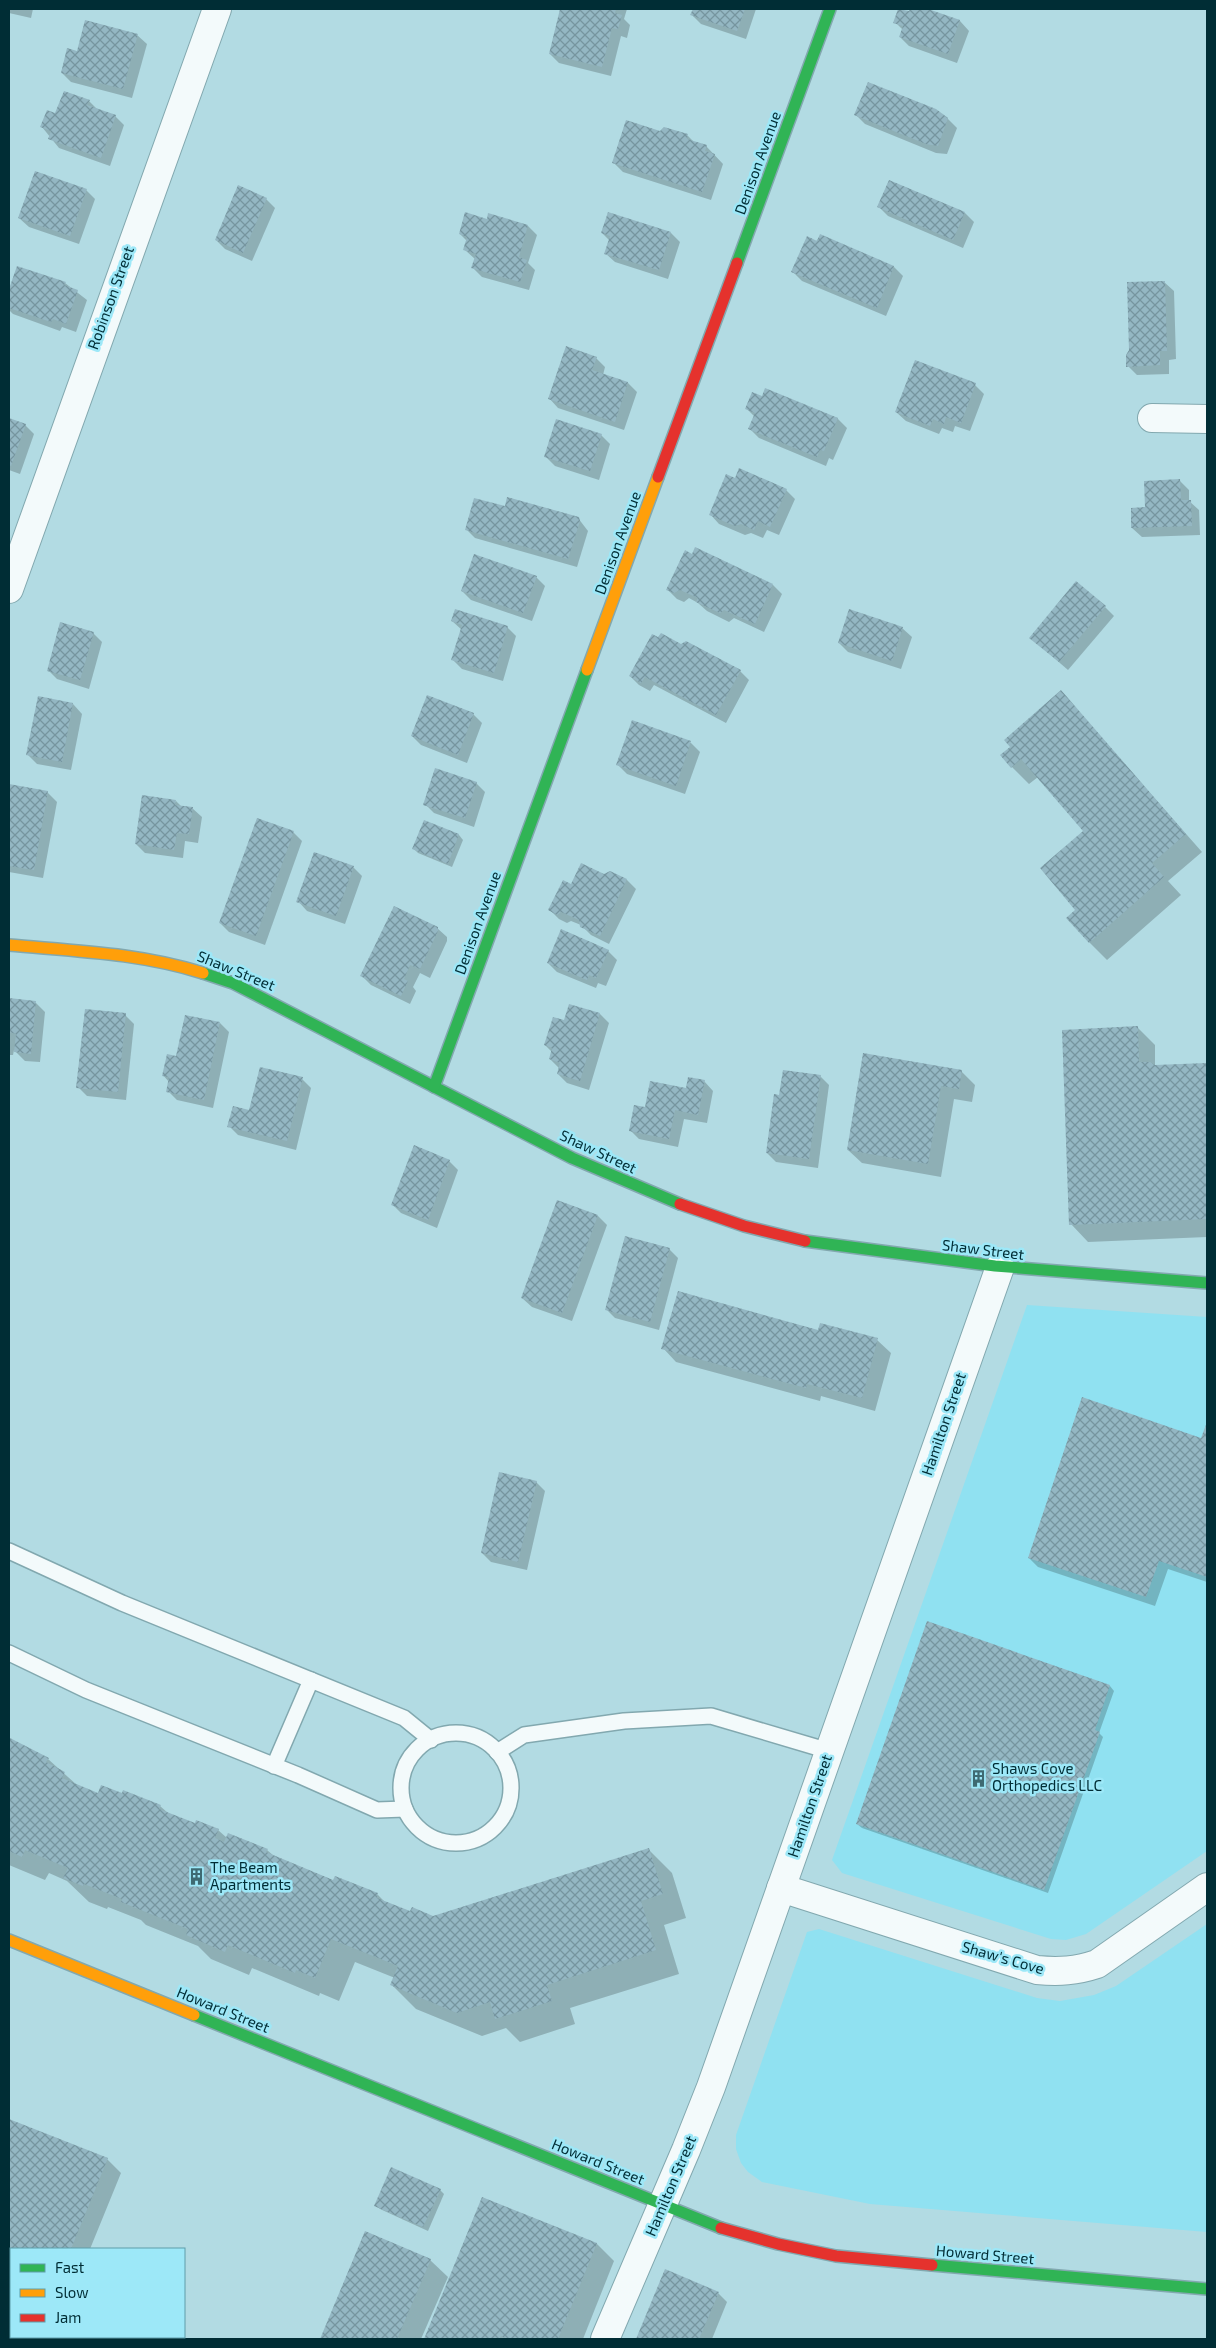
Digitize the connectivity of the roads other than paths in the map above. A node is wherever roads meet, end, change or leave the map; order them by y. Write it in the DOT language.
graph roads {
  1 [pos="217,9"];
  2 [pos="830,9"];
  3 [pos="1152,418"];
  4 [pos="1207,420"];
  5 [pos="9,589"];
  6 [pos="9,945"];
  7 [pos="434,1087"];
  8 [pos="1000,1267"];
  9 [pos="1207,1283"];
  10 [pos="9,1551"];
  11 [pos="9,1653"];
  12 [pos="311,1680"];
  13 [pos="431,1740"];
  14 [pos="829,1751"];
  15 [pos="497,1752"];
  16 [pos="274,1766"];
  17 [pos="405,1809"];
  18 [pos="1207,1887"];
  19 [pos="781,1888"];
  20 [pos="9,1940"];
  21 [pos="663,2206"];
  22 [pos="1207,2289"];
  23 [pos="605,2339"];
  1 -- 5 [label="street, Robinson Street"];
  2 -- 7 [label="street, Denison Avenue"];
  3 -- 4 [label="street"];
  6 -- 7 [label="street, Shaw Street"];
  7 -- 8 [label="street, Shaw Street"];
  8 -- 9 [label="street, Shaw Street"];
  8 -- 14 [label="street, Hamilton Street"];
  10 -- 12 [label="lane"];
  11 -- 16 [label="lane"];
  12 -- 13 [label="lane"];
  12 -- 16 [label="lane"];
  13 -- 15 [label="lane"];
  13 -- 17 [label="lane"];
  14 -- 15 [label="lane"];
  14 -- 19 [label="street, Hamilton Street"];
  15 -- 17 [label="lane"];
  16 -- 17 [label="lane"];
  18 -- 19 [label="street, Shaw's Cove"];
  19 -- 21 [label="street, Hamilton Street"];
  20 -- 21 [label="street, Howard Street"];
  21 -- 22 [label="street, Howard Street"];
  21 -- 23 [label="street, Hamilton Street"];
}
